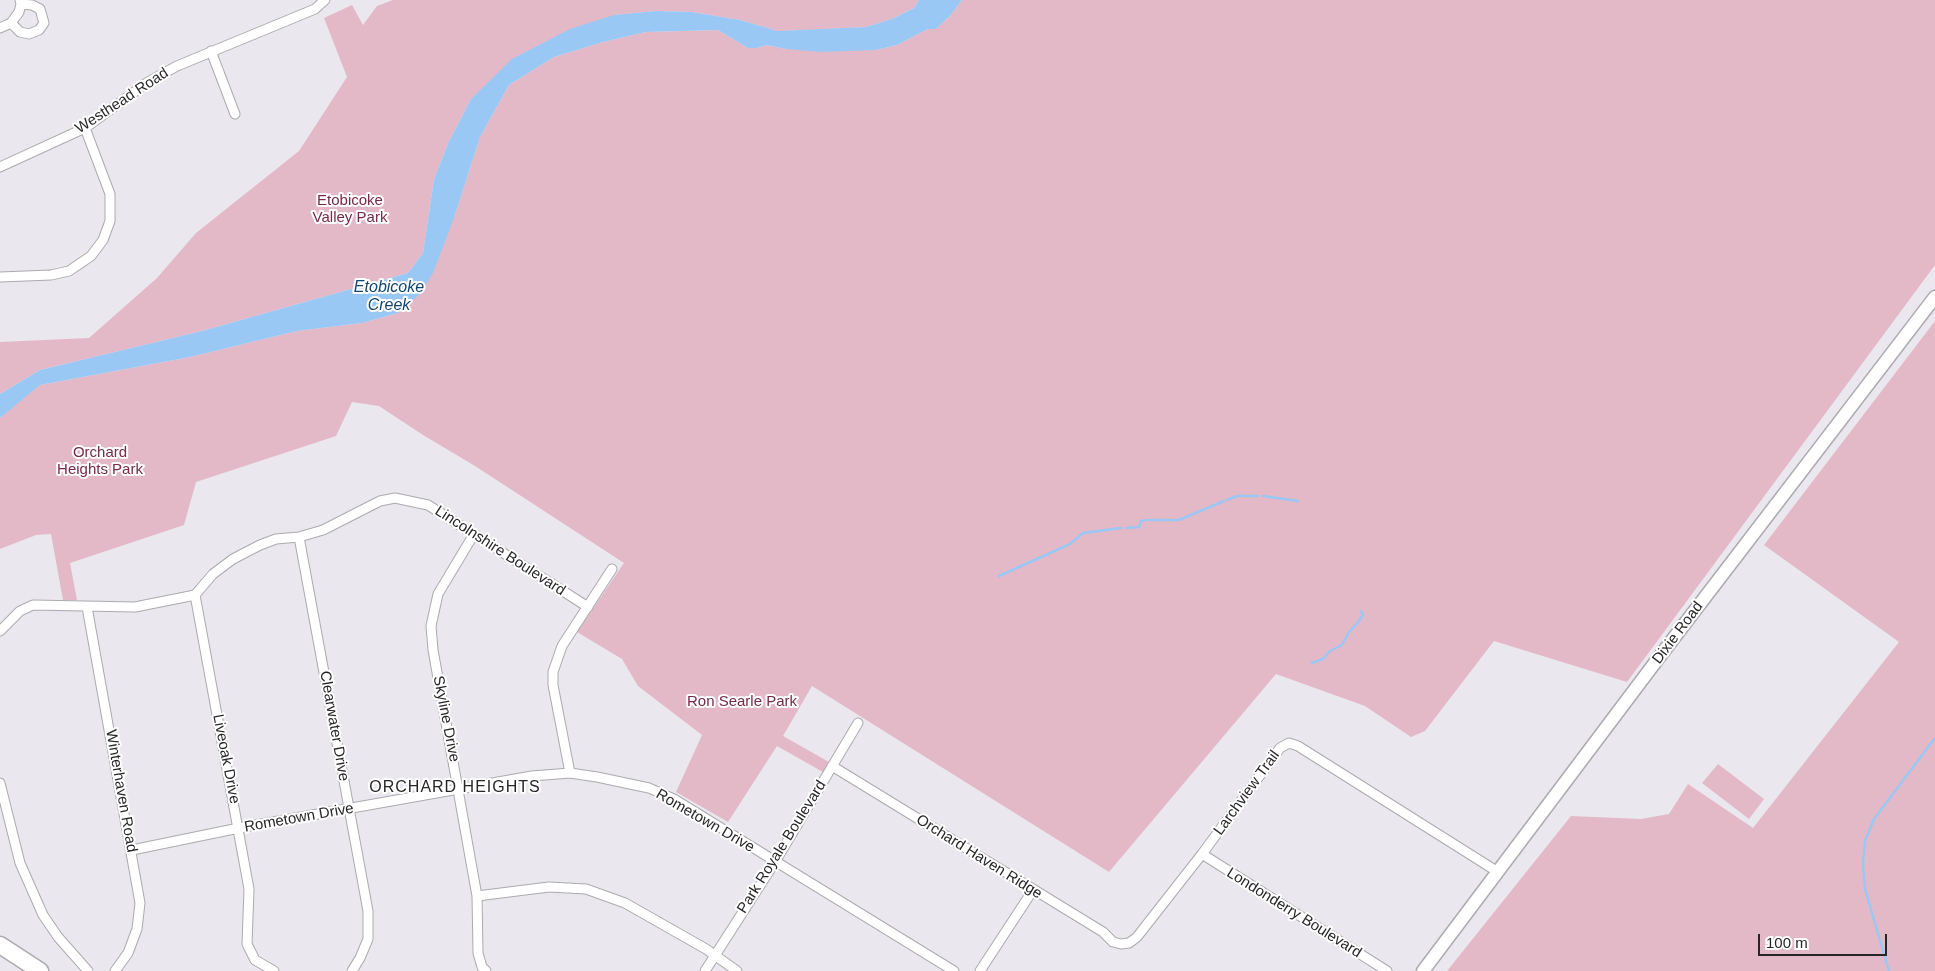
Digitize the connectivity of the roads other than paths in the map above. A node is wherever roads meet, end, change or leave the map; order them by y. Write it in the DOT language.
graph roads {
  1 [pos="325,0"];
  2 [pos="20,5"];
  3 [pos="11,23"];
  4 [pos="0,28"];
  5 [pos="211,51"];
  6 [pos="235,114"];
  7 [pos="85,128"];
  8 [pos="0,167"];
  9 [pos="0,277"];
  10 [pos="1935,297"];
  11 [pos="474,534"];
  12 [pos="299,537"];
  13 [pos="612,569"];
  14 [pos="195,595"];
  15 [pos="87,607"];
  16 [pos="588,607"];
  17 [pos="0,632"];
  18 [pos="858,723"];
  19 [pos="832,766"];
  20 [pos="570,773"];
  21 [pos="0,782"];
  22 [pos="459,788"];
  23 [pos="349,809"];
  24 [pos="239,828"];
  25 [pos="132,850"];
  26 [pos="1202,854"];
  27 [pos="775,862"];
  28 [pos="1498,872"];
  29 [pos="1033,890"];
  30 [pos="478,896"];
  31 [pos="1127,944"];
  32 [pos="0,946"];
  33 [pos="714,956"];
  34 [pos="40,971"];
  35 [pos="88,971"];
  36 [pos="115,971"];
  37 [pos="274,971"];
  38 [pos="352,971"];
  39 [pos="486,971"];
  40 [pos="705,971"];
  41 [pos="737,971"];
  42 [pos="954,971"];
  43 [pos="980,971"];
  44 [pos="1387,971"];
  45 [pos="1423,971"];
  1 -- 5 [label="street, Westhead Road"];
  2 -- 3 [label="street"];
  2 -- 3 [label="street"];
  3 -- 4 [label="street"];
  5 -- 6 [label="street"];
  5 -- 7 [label="street, Westhead Road"];
  7 -- 8 [label="street, Westhead Road"];
  7 -- 9 [label="street"];
  10 -- 28 [label="main road, Dixie Road"];
  11 -- 12 [label="street, Lincolnshire Boulevard"];
  11 -- 16 [label="street, Lincolnshire Boulevard"];
  11 -- 22 [label="street, Skyline Drive"];
  12 -- 14 [label="street, Lincolnshire Boulevard"];
  12 -- 23 [label="street, Clearwater Drive"];
  13 -- 16 [label="street"];
  14 -- 15 [label="street"];
  14 -- 24 [label="street, Liveoak Drive"];
  15 -- 17 [label="street"];
  15 -- 25 [label="street, Winterhaven Road"];
  16 -- 20 [label="street"];
  18 -- 19 [label="street, Park Royale Boulevard"];
  19 -- 27 [label="street, Park Royale Boulevard"];
  19 -- 29 [label="street, Orchard Haven Ridge"];
  20 -- 22 [label="street, Rometown Drive"];
  20 -- 27 [label="street, Rometown Drive"];
  21 -- 35 [label="street"];
  22 -- 23 [label="street, Rometown Drive"];
  22 -- 30 [label="street, Skyline Drive"];
  23 -- 24 [label="street, Rometown Drive"];
  23 -- 38 [label="street, Clearwater Drive"];
  24 -- 25 [label="street, Rometown Drive"];
  24 -- 37 [label="street, Liveoak Drive"];
  25 -- 36 [label="street, Winterhaven Road"];
  26 -- 28 [label="street, Larchview Trail"];
  26 -- 31 [label="street, Larchview Trail"];
  26 -- 44 [label="street, Londonderry Boulevard"];
  27 -- 33 [label="street, Park Royale Boulevard"];
  27 -- 42 [label="street, Rometown Drive"];
  28 -- 45 [label="main road, Dixie Road"];
  29 -- 31 [label="street, Orchard Haven Ridge"];
  29 -- 43 [label="street"];
  30 -- 33 [label="street"];
  30 -- 39 [label="street, Skyline Drive"];
  32 -- 34 [label="highway"];
  33 -- 40 [label="street, Park Royale Boulevard"];
  33 -- 41 [label="street"];
}
